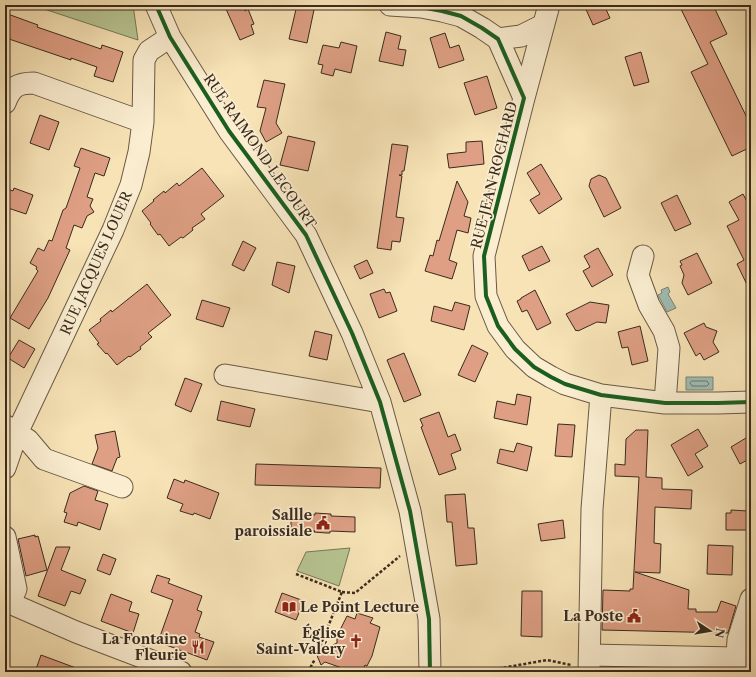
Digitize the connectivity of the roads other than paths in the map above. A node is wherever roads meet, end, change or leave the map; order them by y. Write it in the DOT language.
graph roads {
  1 [pos="156,5"];
  2 [pos="390,5"];
  3 [pos="468,5"];
  4 [pos="546,15"];
  5 [pos="475,24"];
  6 [pos="170,37"];
  7 [pos="498,39"];
  8 [pos="524,98"];
  9 [pos="5,103"];
  10 [pos="143,122"];
  11 [pos="643,256"];
  12 [pos="226,375"];
  13 [pos="601,395"];
  14 [pos="380,402"];
  15 [pos="751,402"];
  16 [pos="665,403"];
  17 [pos="11,429"];
  18 [pos="5,468"];
  19 [pos="122,487"];
  20 [pos="5,537"];
  21 [pos="751,599"];
  22 [pos="8,602"];
  23 [pos="589,664"];
  24 [pos="736,665"];
  25 [pos="172,671"];
  26 [pos="430,672"];
  1 -- 6 [label="street, RUE RAIMOND LECOURT"];
  2 -- 5 [label="street"];
  3 -- 5 [label="street"];
  4 -- 7 [label="street"];
  4 -- 8 [label="street"];
  5 -- 7 [label="street"];
  6 -- 10 [label="street, RUE JACQUES LOUER"];
  6 -- 14 [label="street, RUE RAIMOND LECOURT"];
  7 -- 8 [label="street, RUE JEAN ROCHARD"];
  8 -- 13 [label="street, RUE JEAN ROCHARD"];
  9 -- 10 [label="street"];
  10 -- 17 [label="street, RUE JACQUES LOUER"];
  11 -- 16 [label="street"];
  12 -- 14 [label="street"];
  13 -- 16 [label="street, RUE JEAN ROCHARD"];
  13 -- 23 [label="street"];
  14 -- 26 [label="street, RUE RAIMOND LECOURT"];
  15 -- 16 [label="street, RUE JEAN ROCHARD"];
  17 -- 18 [label="street, RUE JACQUES LOUER"];
  17 -- 19 [label="street"];
  20 -- 22 [label="street"];
  21 -- 24 [label="street"];
  22 -- 25 [label="street"];
  23 -- 24 [label="street"];
}
